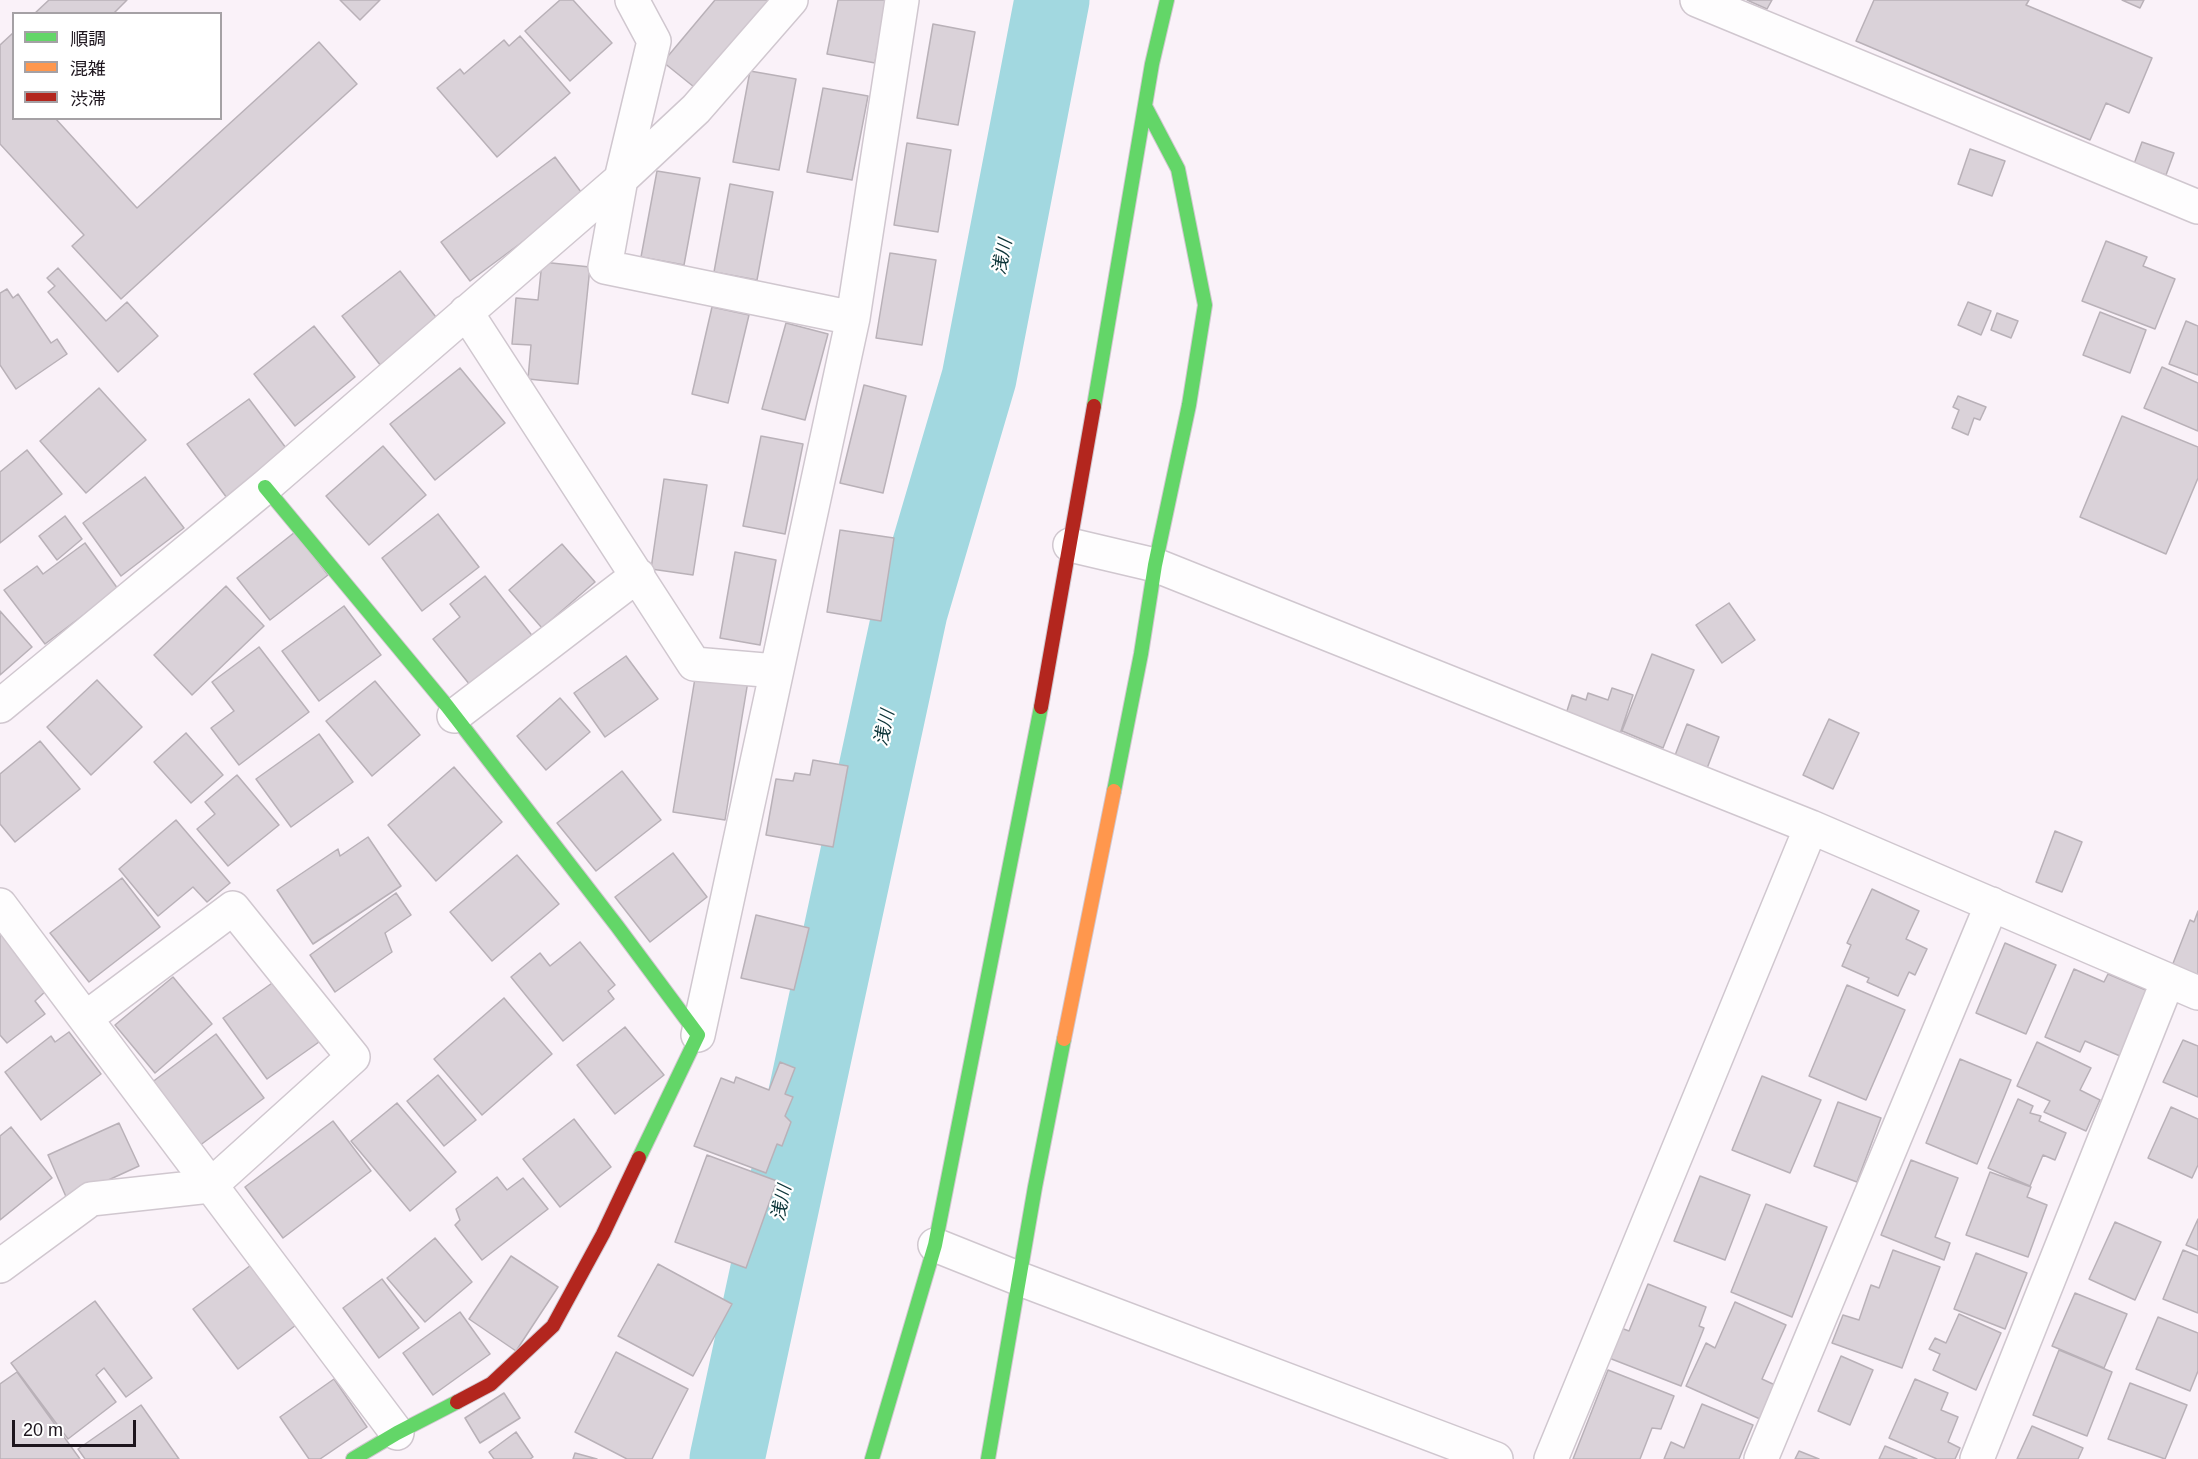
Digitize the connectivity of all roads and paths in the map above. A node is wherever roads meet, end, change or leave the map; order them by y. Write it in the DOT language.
graph roads {
  1 [pos="632,0"];
  2 [pos="791,0"];
  3 [pos="902,0"];
  4 [pos="1167,0"];
  5 [pos="1697,0"];
  6 [pos="1146,108"];
  7 [pos="621,179"];
  8 [pos="2198,207"];
  9 [pos="466,312"];
  10 [pos="853,318"];
  11 [pos="265,487"];
  12 [pos="1070,545"];
  13 [pos="1155,565"];
  14 [pos="638,576"];
  15 [pos="776,671"];
  16 [pos="0,706"];
  17 [pos="454,716"];
  18 [pos="1811,826"];
  19 [pos="1992,904"];
  20 [pos="0,905"];
  21 [pos="2168,980"];
  22 [pos="2198,993"];
  23 [pos="86,1018"];
  24 [pos="698,1035"];
  25 [pos="210,1186"];
  26 [pos="935,1245"];
  27 [pos="0,1266"];
  28 [pos="1020,1279"];
  29 [pos="397,1433"];
  30 [pos="353,1459"];
  31 [pos="872,1459"];
  32 [pos="988,1459"];
  33 [pos="1496,1459"];
  34 [pos="1551,1459"];
  35 [pos="1761,1459"];
  36 [pos="1977,1459"];
  1 -- 7 [label="street"];
  2 -- 7 [label="street"];
  3 -- 10 [label="street"];
  4 -- 6 [label="street"];
  5 -- 8 [label="street"];
  6 -- 12 [label="street"];
  6 -- 13 [label="street"];
  7 -- 9 [label="street"];
  7 -- 10 [label="street"];
  9 -- 11 [label="street"];
  9 -- 14 [label="street"];
  10 -- 15 [label="street"];
  11 -- 16 [label="street"];
  11 -- 17 [label="street"];
  12 -- 13 [label="street"];
  12 -- 26 [label="street"];
  13 -- 18 [label="street"];
  13 -- 28 [label="street"];
  14 -- 15 [label="street"];
  14 -- 17 [label="street"];
  15 -- 24 [label="street"];
  17 -- 24 [label="street"];
  18 -- 19 [label="street"];
  18 -- 34 [label="street"];
  19 -- 21 [label="street"];
  19 -- 35 [label="street"];
  20 -- 23 [label="street"];
  21 -- 22 [label="street"];
  21 -- 36 [label="street"];
  23 -- 25 [label="street"];
  23 -- 25 [label="street"];
  24 -- 29 [label="street"];
  25 -- 27 [label="street"];
  25 -- 29 [label="street"];
  26 -- 28 [label="street"];
  26 -- 31 [label="street"];
  28 -- 32 [label="street"];
  28 -- 33 [label="street"];
  29 -- 30 [label="street"];
}
